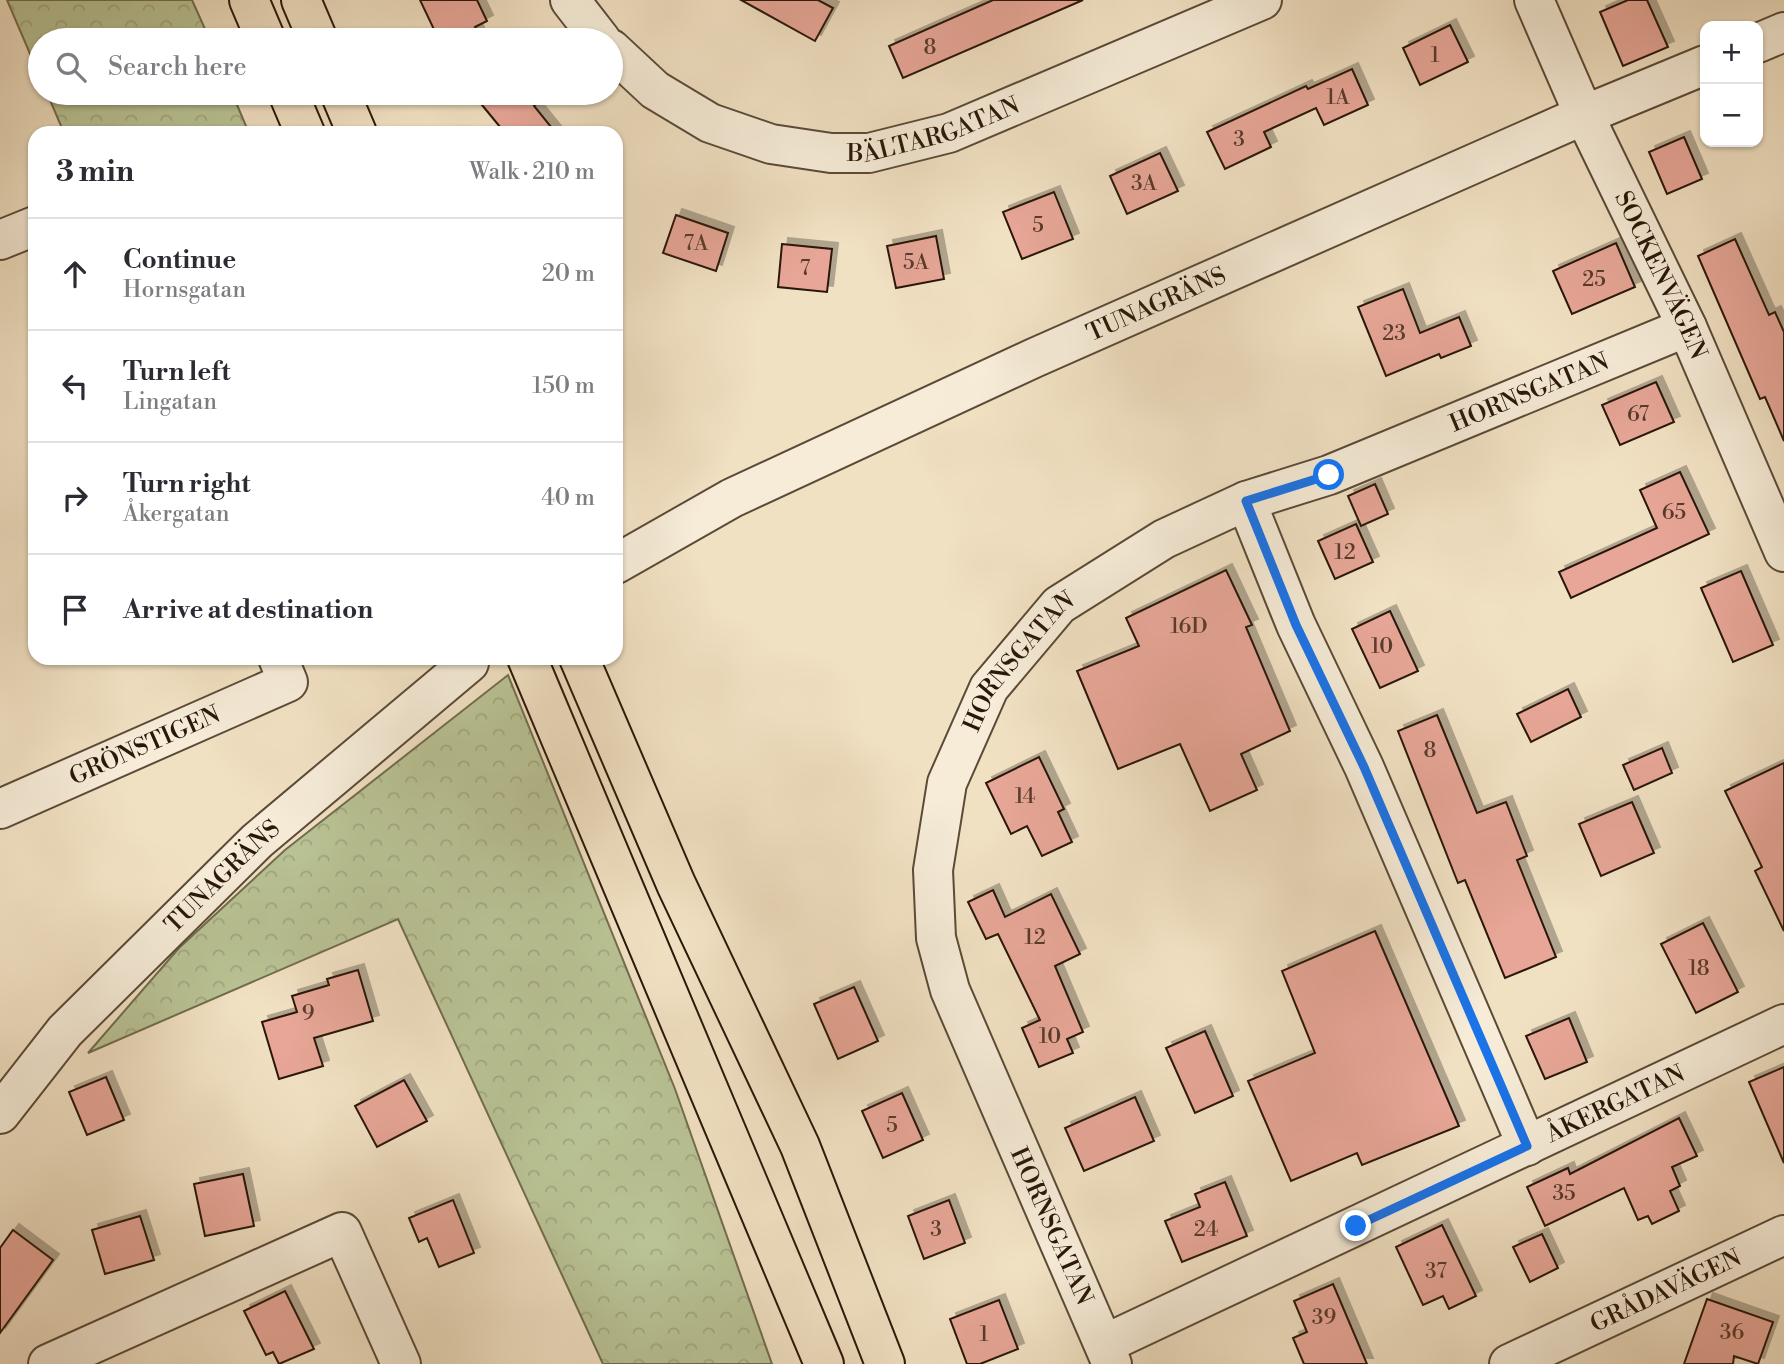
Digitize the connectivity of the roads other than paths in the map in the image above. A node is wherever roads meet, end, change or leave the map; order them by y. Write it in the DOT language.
graph roads {
  1 [pos="249,0"];
  2 [pos="301,0"];
  3 [pos="570,0"];
  4 [pos="1262,0"];
  5 [pos="1534,0"];
  6 [pos="261,28"];
  7 [pos="313,28"];
  8 [pos="592,28"];
  9 [pos="1784,32"];
  10 [pos="1763,41"];
  11 [pos="623,60"];
  12 [pos="1700,67"];
  13 [pos="293,105"];
  14 [pos="345,105"];
  15 [pos="1584,115"];
  16 [pos="302,126"];
  17 [pos="354,126"];
  18 [pos="28,229"];
  19 [pos="0,240"];
  20 [pos="1687,327"];
  21 [pos="1246,501"];
  22 [pos="1784,552"];
  23 [pos="623,560"];
  24 [pos="467,665"];
  25 [pos="530,665"];
  26 [pos="582,665"];
  27 [pos="283,670"];
  28 [pos="0,808"];
  29 [pos="1784,1024"];
  30 [pos="0,1114"];
  31 [pos="1527,1146"];
  32 [pos="1784,1235"];
  33 [pos="1109,1354"];
  34 [pos="820,1359"];
  35 [pos="48,1364"];
  36 [pos="401,1364"];
  37 [pos="885,1364"];
  38 [pos="1509,1364"];
  1 -- 6 [label="highway"];
  2 -- 7 [label="highway"];
  3 -- 8 [label="street"];
  4 -- 11 [label="street, BÄLTARGATAN"];
  5 -- 15 [label="street, SOCKENVÄGEN"];
  9 -- 10 [label="street"];
  12 -- 15 [label="street, TUNAGRÄNS"];
  13 -- 16 [label="highway"];
  14 -- 17 [label="highway"];
  15 -- 20 [label="street, SOCKENVÄGEN"];
  15 -- 23 [label="street, TUNAGRÄNS"];
  18 -- 19 [label="street"];
  20 -- 21 [label="street, HORNSGATAN"];
  20 -- 22 [label="street, SOCKENVÄGEN"];
  21 -- 31 [label="street"];
  21 -- 33 [label="street, HORNSGATAN"];
  24 -- 30 [label="street, TUNAGRÄNS"];
  25 -- 34 [label="highway"];
  26 -- 37 [label="highway"];
  27 -- 28 [label="street, GRÖNSTIGEN"];
  29 -- 31 [label="street, ÅKERGATAN"];
  31 -- 33 [label="street, ÅKERGATAN"];
  32 -- 38 [label="street, GRÅDAVÄGEN"];
  35 -- 36 [label="street"];
}
